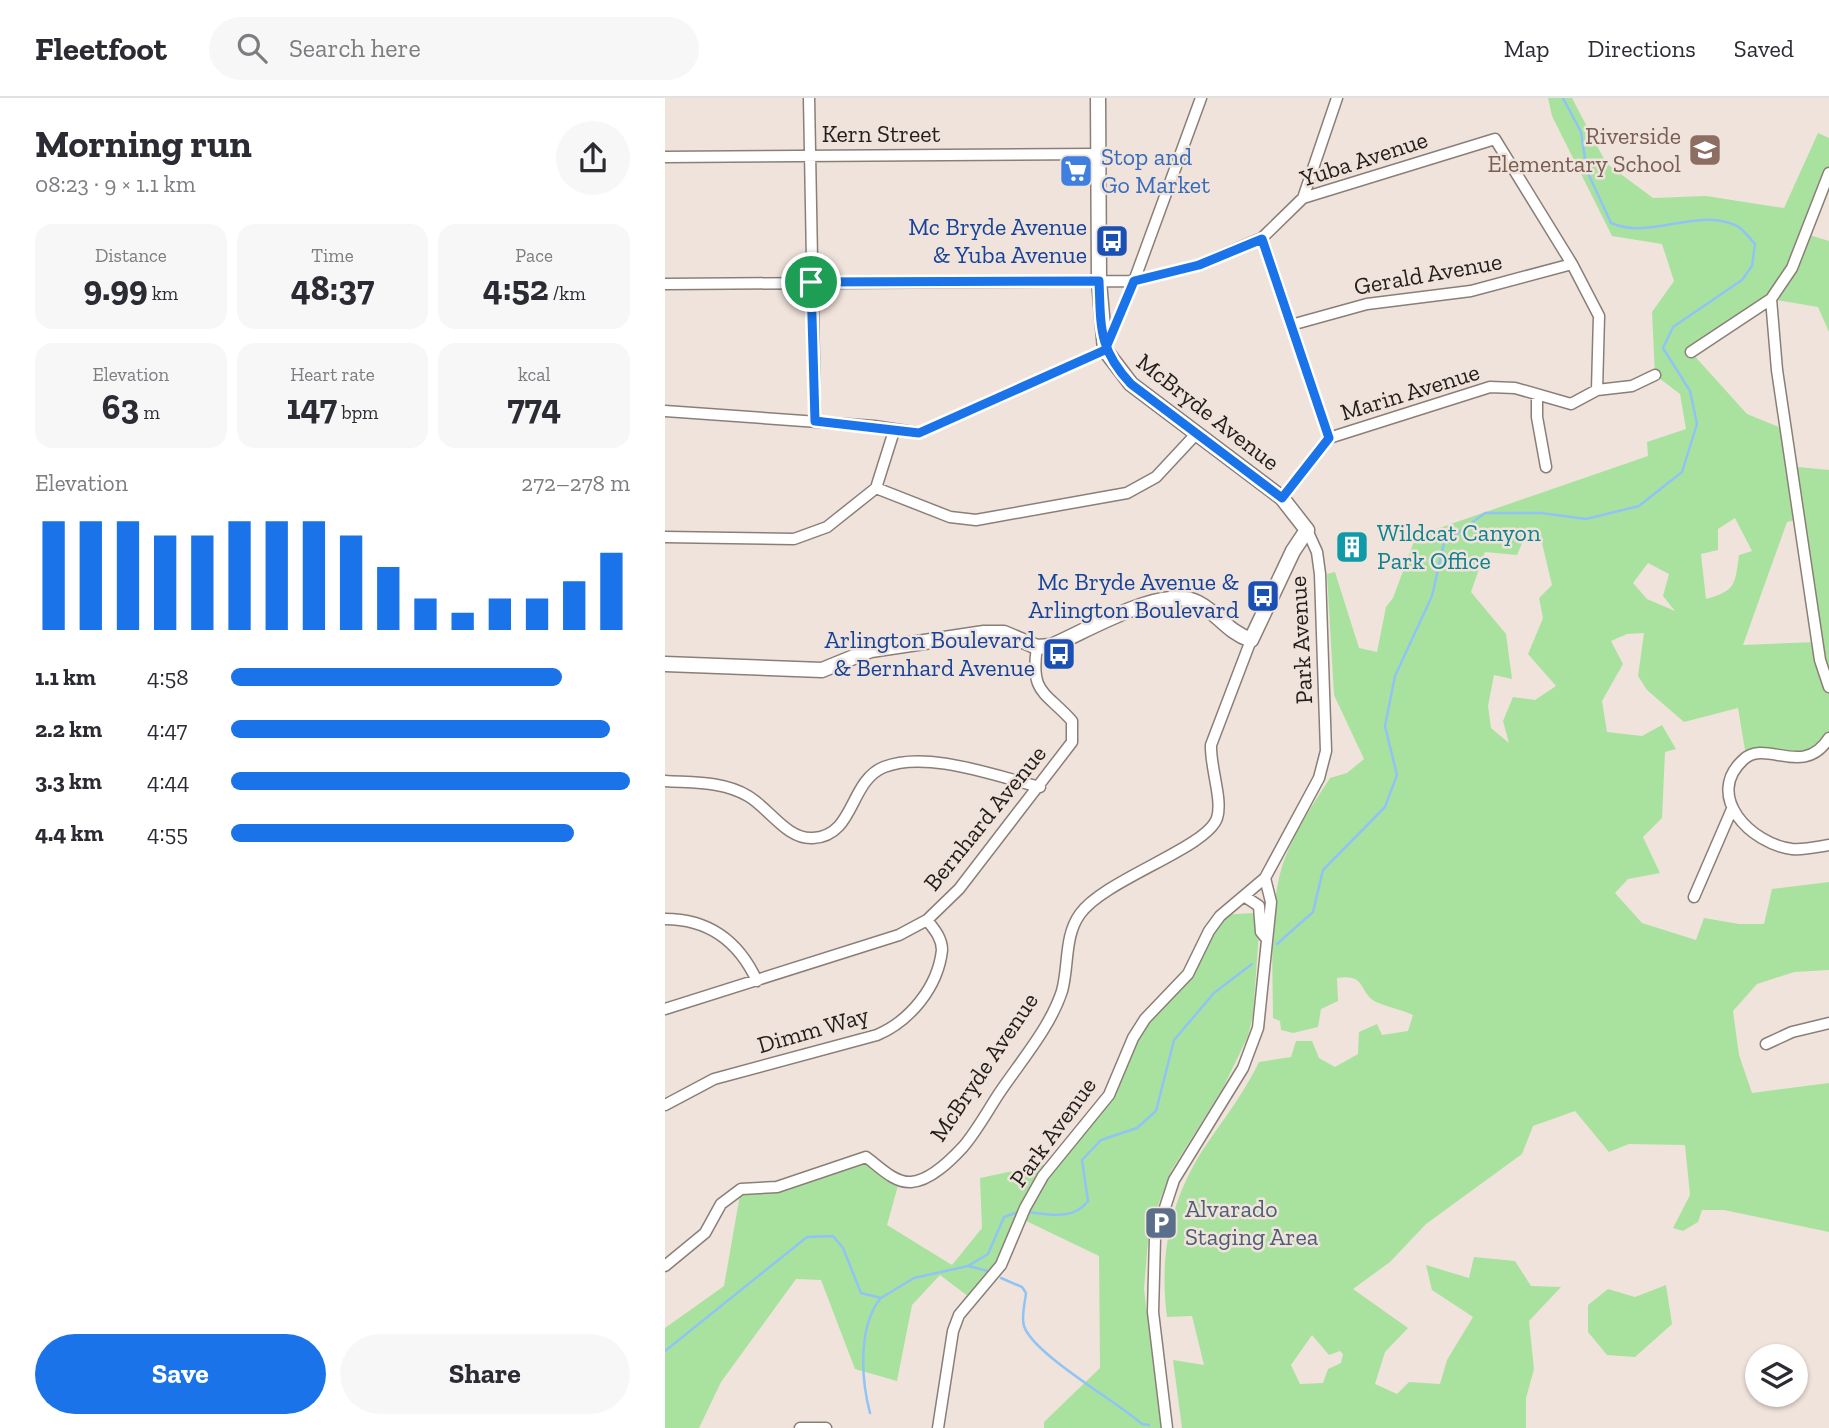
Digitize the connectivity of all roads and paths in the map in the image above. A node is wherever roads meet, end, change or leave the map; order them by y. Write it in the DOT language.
graph roads {
  1 [pos="809,98"];
  2 [pos="1098,98"];
  3 [pos="1201,98"];
  4 [pos="1337,98"];
  5 [pos="1098,154"];
  6 [pos="810,156"];
  7 [pos="665,157"];
  8 [pos="1829,173"];
  9 [pos="1303,198"];
  10 [pos="1262,239"];
  11 [pos="1572,264"];
  12 [pos="1099,281"];
  13 [pos="1134,281"];
  14 [pos="811,282"];
  15 [pos="665,284"];
  16 [pos="1771,299"];
  17 [pos="1291,325"];
  18 [pos="1105,350"];
  19 [pos="1691,352"];
  20 [pos="1655,375"];
  21 [pos="1597,390"];
  22 [pos="1537,395"];
  23 [pos="665,411"];
  24 [pos="815,421"];
  25 [pos="894,431"];
  26 [pos="1196,433"];
  27 [pos="1329,438"];
  28 [pos="1546,467"];
  29 [pos="876,488"];
  30 [pos="1282,498"];
  31 [pos="1307,530"];
  32 [pos="665,537"];
  33 [pos="1251,640"];
  34 [pos="1037,647"];
  35 [pos="665,664"];
  36 [pos="1829,687"];
  37 [pos="1829,738"];
  38 [pos="665,781"];
  39 [pos="1040,787"];
  40 [pos="1732,809"];
  41 [pos="1829,845"];
  42 [pos="1265,878"];
  43 [pos="1244,896"];
  44 [pos="1694,897"];
  45 [pos="1264,906"];
  46 [pos="665,919"];
  47 [pos="927,920"];
  48 [pos="757,981"];
  49 [pos="665,1009"];
  50 [pos="1829,1023"];
  51 [pos="1766,1044"];
  52 [pos="665,1105"];
  53 [pos="665,1266"];
  54 [pos="800,1428"];
  55 [pos="827,1428"];
  56 [pos="938,1428"];
  57 [pos="1167,1428"];
  1 -- 6 [label="street"];
  2 -- 5 [label="main road, McBryde Avenue"];
  3 -- 13 [label="street"];
  4 -- 9 [label="street"];
  5 -- 6 [label="street, Kern Street"];
  5 -- 12 [label="main road, McBryde Avenue"];
  6 -- 7 [label="street, Kern Street"];
  6 -- 14 [label="street"];
  8 -- 16 [label="street"];
  9 -- 10 [label="street, Yuba Avenue"];
  9 -- 11 [label="street, Yuba Avenue"];
  10 -- 13 [label="street, Yuba Avenue"];
  10 -- 17 [label="street"];
  11 -- 17 [label="street, Gerald Avenue"];
  11 -- 21 [label="street"];
  12 -- 13 [label="street, Yuba Avenue"];
  12 -- 14 [label="street, Yuba Avenue"];
  12 -- 18 [label="main road, McBryde Avenue"];
  13 -- 18 [label="street"];
  14 -- 15 [label="street, Yuba Avenue"];
  14 -- 24 [label="street"];
  16 -- 19 [label="street"];
  16 -- 36 [label="street"];
  17 -- 27 [label="street"];
  18 -- 25 [label="street"];
  18 -- 26 [label="main road, McBryde Avenue"];
  20 -- 21 [label="street, Marin Avenue"];
  21 -- 22 [label="street, Marin Avenue"];
  22 -- 27 [label="street, Marin Avenue"];
  22 -- 28 [label="street"];
  23 -- 24 [label="street"];
  24 -- 25 [label="street"];
  25 -- 29 [label="street"];
  26 -- 29 [label="street"];
  26 -- 30 [label="main road, McBryde Avenue"];
  27 -- 30 [label="street, Marin Avenue"];
  29 -- 32 [label="street"];
  30 -- 31 [label="main road, McBryde Avenue"];
  31 -- 33 [label="main road, McBryde Avenue"];
  31 -- 42 [label="street, Park Avenue"];
  33 -- 34 [label="main road"];
  33 -- 53 [label="street, McBryde Avenue"];
  34 -- 35 [label="main road"];
  34 -- 39 [label="street, Bernhard Avenue"];
  37 -- 40 [label="street"];
  38 -- 39 [label="street"];
  39 -- 47 [label="street, Bernhard Avenue"];
  40 -- 41 [label="street"];
  40 -- 44 [label="street"];
  42 -- 43 [label="street, Park Avenue"];
  42 -- 45 [label="street"];
  43 -- 45 [label="street"];
  43 -- 56 [label="street, Park Avenue"];
  45 -- 57 [label="street"];
  46 -- 48 [label="street"];
  47 -- 48 [label="street, Bernhard Avenue"];
  47 -- 52 [label="street, Dimm Way"];
  48 -- 49 [label="street, Bernhard Avenue"];
  50 -- 51 [label="street"];
  54 -- 55 [label="street"];
}
